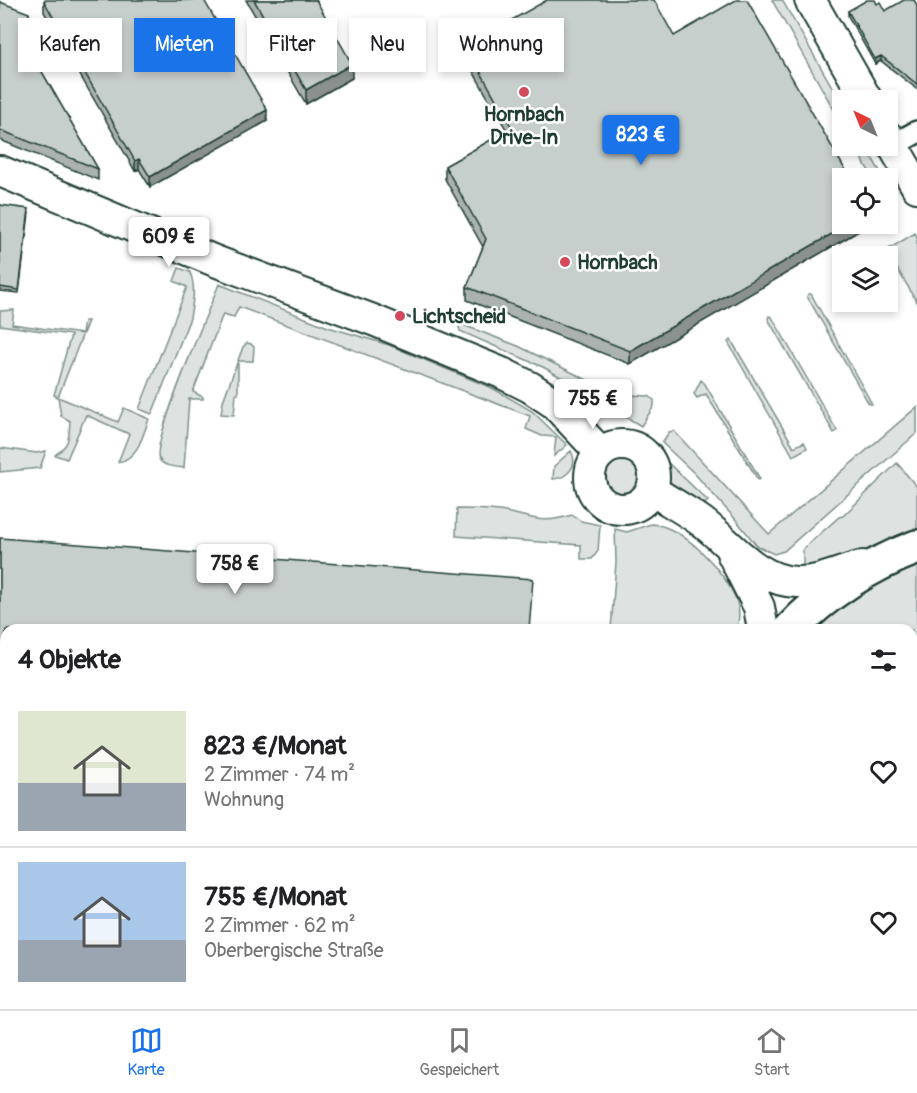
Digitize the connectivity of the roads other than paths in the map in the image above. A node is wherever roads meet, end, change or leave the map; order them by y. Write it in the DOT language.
graph roads {
  1 [pos="810,0"];
  2 [pos="861,90"];
  3 [pos="899,138"];
  4 [pos="0,171"];
  5 [pos="917,187"];
  6 [pos="601,453"];
  7 [pos="652,490"];
  8 [pos="729,547"];
  9 [pos="917,547"];
  10 [pos="881,562"];
  11 [pos="762,624"];
  12 [pos="796,624"];
  1 -- 2 [label="street"];
  3 -- 5 [label="street"];
  4 -- 6 [label="street"];
  6 -- 7 [label="street"];
  6 -- 7 [label="street"];
  7 -- 8 [label="street"];
  8 -- 10 [label="street"];
  8 -- 11 [label="street"];
  9 -- 10 [label="highway"];
  10 -- 12 [label="highway"];
}
